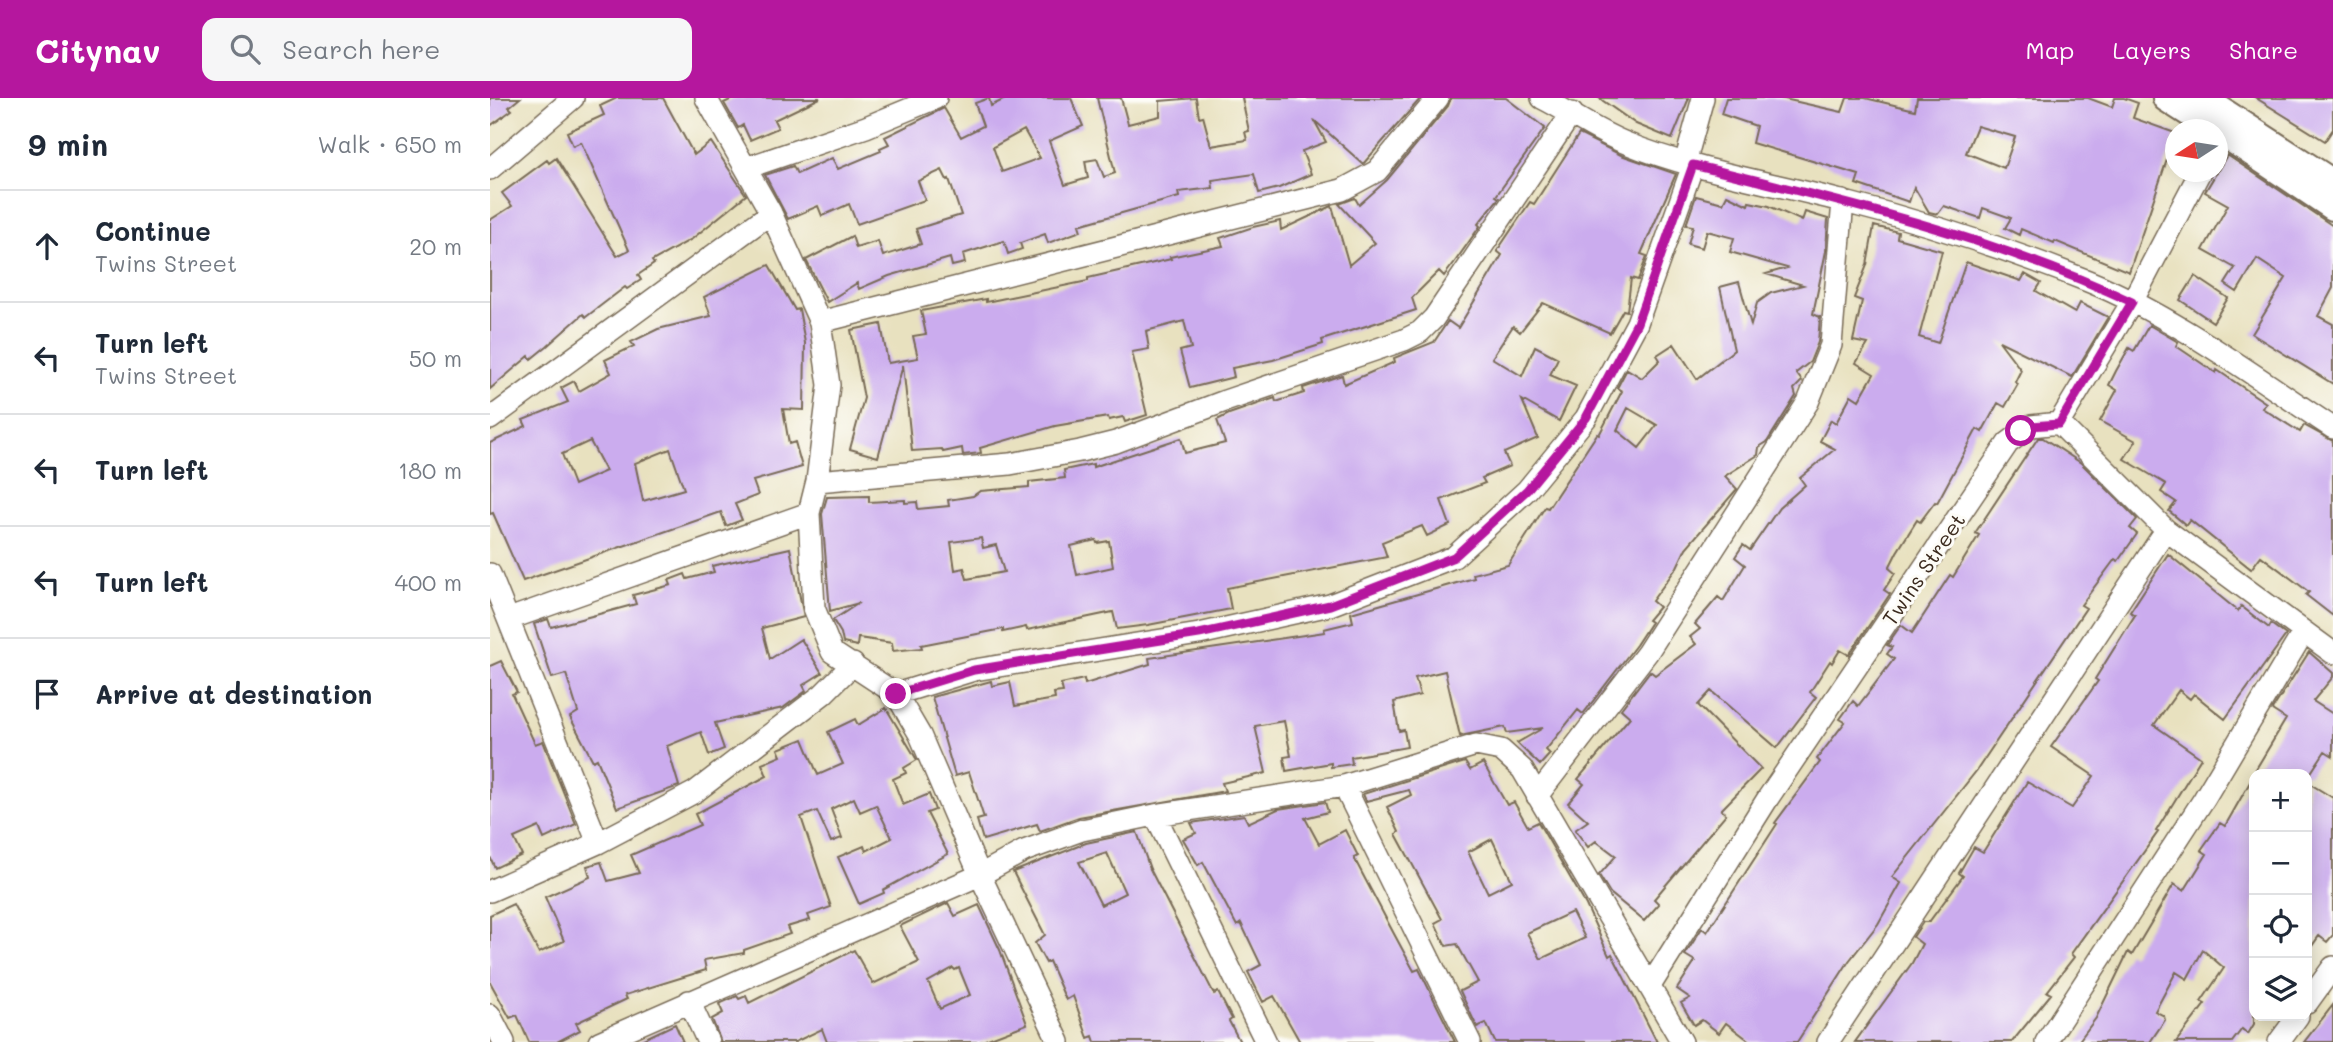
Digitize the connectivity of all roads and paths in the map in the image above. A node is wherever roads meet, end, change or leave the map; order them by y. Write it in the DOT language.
graph roads {
  1 [pos="573,98"];
  2 [pos="706,98"];
  3 [pos="936,98"];
  4 [pos="1438,98"];
  5 [pos="1542,98"];
  6 [pos="1703,98"];
  7 [pos="2165,98"];
  8 [pos="2202,98"];
  9 [pos="1572,113"];
  10 [pos="2197,119"];
  11 [pos="2228,139"];
  12 [pos="1689,164"];
  13 [pos="746,168"];
  14 [pos="490,169"];
  15 [pos="2331,178"];
  16 [pos="2195,182"];
  17 [pos="1843,201"];
  18 [pos="2333,207"];
  19 [pos="771,213"];
  20 [pos="2132,302"];
  21 [pos="820,322"];
  22 [pos="490,419"];
  23 [pos="2059,424"];
  24 [pos="2333,428"];
  25 [pos="817,481"];
  26 [pos="810,513"];
  27 [pos="2165,530"];
  28 [pos="490,574"];
  29 [pos="509,619"];
  30 [pos="2303,633"];
  31 [pos="2333,653"];
  32 [pos="853,664"];
  33 [pos="896,694"];
  34 [pos="1344,786"];
  35 [pos="1537,796"];
  36 [pos="1155,815"];
  37 [pos="598,843"];
  38 [pos="980,875"];
  39 [pos="490,891"];
  40 [pos="2333,967"];
  41 [pos="1650,986"];
  42 [pos="2312,996"];
  43 [pos="690,1001"];
  44 [pos="490,1015"];
  45 [pos="2294,1021"];
  46 [pos="504,1042"];
  47 [pos="599,1042"];
  48 [pos="708,1042"];
  49 [pos="1058,1042"];
  50 [pos="1266,1042"];
  51 [pos="1470,1042"];
  52 [pos="1682,1042"];
  53 [pos="1828,1042"];
  54 [pos="2046,1042"];
  55 [pos="2279,1042"];
  1 -- 14 [label="street"];
  2 -- 13 [label="street"];
  3 -- 13 [label="street"];
  4 -- 21 [label="street"];
  5 -- 9 [label="street"];
  6 -- 12 [label="street"];
  7 -- 10 [label="main road"];
  8 -- 15 [label="main road"];
  9 -- 12 [label="street"];
  9 -- 25 [label="street"];
  11 -- 18 [label="main road"];
  12 -- 17 [label="street"];
  12 -- 33 [label="street"];
  13 -- 19 [label="street"];
  16 -- 20 [label="street"];
  17 -- 20 [label="street"];
  17 -- 35 [label="street"];
  19 -- 21 [label="street"];
  19 -- 22 [label="street"];
  20 -- 23 [label="street"];
  20 -- 24 [label="street"];
  21 -- 25 [label="street"];
  23 -- 27 [label="street"];
  23 -- 41 [label="street, Twins Street"];
  25 -- 26 [label="street"];
  26 -- 29 [label="street"];
  26 -- 32 [label="street"];
  27 -- 30 [label="street"];
  27 -- 53 [label="street"];
  28 -- 29 [label="street"];
  29 -- 37 [label="street"];
  30 -- 31 [label="street"];
  30 -- 54 [label="street"];
  32 -- 33 [label="street"];
  32 -- 37 [label="street"];
  33 -- 38 [label="street"];
  34 -- 35 [label="street"];
  34 -- 36 [label="street"];
  34 -- 51 [label="street"];
  35 -- 41 [label="street"];
  36 -- 38 [label="street"];
  36 -- 50 [label="street"];
  37 -- 39 [label="street"];
  38 -- 43 [label="street"];
  38 -- 49 [label="street"];
  40 -- 42 [label="street"];
  41 -- 52 [label="street"];
  43 -- 47 [label="street"];
  43 -- 48 [label="street"];
  44 -- 46 [label="street"];
  45 -- 55 [label="street"];
}
